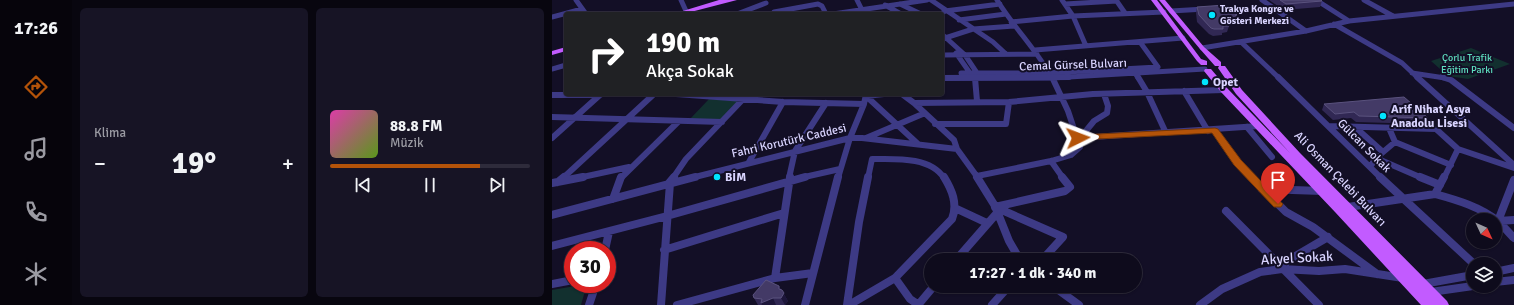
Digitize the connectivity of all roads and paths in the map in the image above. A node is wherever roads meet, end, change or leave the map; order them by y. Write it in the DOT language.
graph roads {
  1 [pos="576,0"];
  2 [pos="680,0"];
  3 [pos="725,0"];
  4 [pos="734,0"];
  5 [pos="857,0"];
  6 [pos="862,0"];
  7 [pos="927,0"];
  8 [pos="931,0"];
  9 [pos="1116,0"];
  10 [pos="1154,0"];
  11 [pos="1162,0"];
  12 [pos="1262,0"];
  13 [pos="1316,0"];
  14 [pos="1364,0"];
  15 [pos="998,2"];
  16 [pos="1064,2"];
  17 [pos="898,4"];
  18 [pos="1514,4"];
  19 [pos="885,5"];
  20 [pos="1208,8"];
  21 [pos="582,9"];
  22 [pos="863,11"];
  23 [pos="571,12"];
  24 [pos="584,12"];
  25 [pos="686,12"];
  26 [pos="689,12"];
  27 [pos="690,12"];
  28 [pos="743,12"];
  29 [pos="773,12"];
  30 [pos="779,12"];
  31 [pos="825,12"];
  32 [pos="853,12"];
  33 [pos="897,12"];
  34 [pos="916,12"];
  35 [pos="943,12"];
  36 [pos="944,12"];
  37 [pos="1168,12"];
  38 [pos="1125,13"];
  39 [pos="564,14"];
  40 [pos="1006,14"];
  41 [pos="1073,16"];
  42 [pos="1393,16"];
  43 [pos="552,17"];
  44 [pos="959,20"];
  45 [pos="1349,22"];
  46 [pos="1013,24"];
  47 [pos="1334,24"];
  48 [pos="973,29"];
  49 [pos="1304,30"];
  50 [pos="1283,33"];
  51 [pos="944,38"];
  52 [pos="1183,38"];
  53 [pos="944,39"];
  54 [pos="944,39"];
  55 [pos="1140,42"];
  56 [pos="1241,42"];
  57 [pos="564,46"];
  58 [pos="1086,46"];
  59 [pos="1201,47"];
  60 [pos="552,49"];
  61 [pos="564,50"];
  62 [pos="1036,52"];
  63 [pos="552,53"];
  64 [pos="1006,54"];
  65 [pos="944,55"];
  66 [pos="958,55"];
  67 [pos="965,55"];
  68 [pos="564,66"];
  69 [pos="1220,66"];
  70 [pos="1158,67"];
  71 [pos="1205,67"];
  72 [pos="552,69"];
  73 [pos="944,73"];
  74 [pos="970,73"];
  75 [pos="1135,73"];
  76 [pos="1412,73"];
  77 [pos="1050,75"];
  78 [pos="976,76"];
  79 [pos="944,78"];
  80 [pos="1224,90"];
  81 [pos="1184,91"];
  82 [pos="1147,92"];
  83 [pos="564,93"];
  84 [pos="1104,94"];
  85 [pos="552,95"];
  86 [pos="599,96"];
  87 [pos="652,96"];
  88 [pos="698,96"];
  89 [pos="746,96"];
  90 [pos="905,96"];
  91 [pos="1062,96"];
  92 [pos="866,97"];
  93 [pos="742,100"];
  94 [pos="977,101"];
  95 [pos="783,102"];
  96 [pos="1009,102"];
  97 [pos="826,103"];
  98 [pos="914,103"];
  99 [pos="925,113"];
  100 [pos="552,117"];
  101 [pos="576,117"];
  102 [pos="625,119"];
  103 [pos="679,121"];
  104 [pos="722,122"];
  105 [pos="897,124"];
  106 [pos="935,124"];
  107 [pos="1259,126"];
  108 [pos="1329,126"];
  109 [pos="1247,127"];
  110 [pos="1355,127"];
  111 [pos="1389,128"];
  112 [pos="1514,128"];
  113 [pos="1211,131"];
  114 [pos="1166,133"];
  115 [pos="552,138"];
  116 [pos="850,138"];
  117 [pos="864,138"];
  118 [pos="1079,138"];
  119 [pos="1395,142"];
  120 [pos="918,144"];
  121 [pos="957,149"];
  122 [pos="1458,149"];
  123 [pos="795,151"];
  124 [pos="1383,152"];
  125 [pos="1272,158"];
  126 [pos="1376,158"];
  127 [pos="1051,161"];
  128 [pos="749,162"];
  129 [pos="1451,165"];
  130 [pos="629,167"];
  131 [pos="1370,167"];
  132 [pos="1514,167"];
  133 [pos="840,169"];
  134 [pos="977,176"];
  135 [pos="788,180"];
  136 [pos="1514,180"];
  137 [pos="555,183"];
  138 [pos="670,183"];
  139 [pos="1440,185"];
  140 [pos="1262,189"];
  141 [pos="1322,191"];
  142 [pos="1435,194"];
  143 [pos="1401,198"];
  144 [pos="613,199"];
  145 [pos="1348,207"];
  146 [pos="957,209"];
  147 [pos="996,210"];
  148 [pos="1226,211"];
  149 [pos="784,212"];
  150 [pos="1483,213"];
  151 [pos="1501,213"];
  152 [pos="552,215"];
  153 [pos="667,216"];
  154 [pos="1514,220"];
  155 [pos="1502,221"];
  156 [pos="987,223"];
  157 [pos="1502,225"];
  158 [pos="609,232"];
  159 [pos="1328,237"];
  160 [pos="1514,238"];
  161 [pos="607,241"];
  162 [pos="552,246"];
  163 [pos="664,250"];
  164 [pos="962,253"];
  165 [pos="1014,253"];
  166 [pos="1048,253"];
  167 [pos="1467,257"];
  168 [pos="1514,268"];
  169 [pos="1282,270"];
  170 [pos="1502,271"];
  171 [pos="814,273"];
  172 [pos="1377,274"];
  173 [pos="1466,276"];
  174 [pos="775,278"];
  175 [pos="895,278"];
  176 [pos="1403,278"];
  177 [pos="1514,280"];
  178 [pos="1502,281"];
  179 [pos="564,282"];
  180 [pos="552,284"];
  181 [pos="1423,284"];
  182 [pos="1466,287"];
  183 [pos="1431,292"];
  184 [pos="593,293"];
  185 [pos="928,293"];
  186 [pos="1003,293"];
  187 [pos="1061,293"];
  188 [pos="1075,304"];
  189 [pos="589,305"];
  190 [pos="661,305"];
  191 [pos="677,305"];
  192 [pos="805,305"];
  193 [pos="848,305"];
  194 [pos="918,305"];
  195 [pos="992,305"];
  196 [pos="1200,305"];
  197 [pos="1319,305"];
  198 [pos="1429,305"];
  199 [pos="1443,305"];
  1 -- 21 [label="street"];
  2 -- 25 [label="street"];
  3 -- 26 [label="main road"];
  4 -- 27 [label="main road"];
  5 -- 22 [label="street"];
  6 -- 22 [label="street"];
  7 -- 17 [label="street"];
  8 -- 35 [label="street"];
  9 -- 16 [label="street"];
  9 -- 38 [label="street"];
  10 -- 37 [label="main road, Ali Osman Çelebi Bulvarı"];
  11 -- 37 [label="main road, Ali Osman Çelebi Bulvarı"];
  12 -- 49 [label="street"];
  13 -- 45 [label="street"];
  14 -- 42 [label="street"];
  15 -- 35 [label="street"];
  15 -- 40 [label="street"];
  16 -- 41 [label="street"];
  17 -- 19 [label="street"];
  17 -- 34 [label="street"];
  18 -- 42 [label="street"];
  19 -- 22 [label="street"];
  19 -- 33 [label="street"];
  20 -- 37 [label="street"];
  21 -- 23 [label="street"];
  21 -- 24 [label="street"];
  22 -- 32 [label="street"];
  28 -- 29 [label="street"];
  30 -- 31 [label="street"];
  36 -- 44 [label="street"];
  37 -- 38 [label="street"];
  37 -- 52 [label="main road, Ali Osman Çelebi Bulvarı"];
  37 -- 59 [label="main road, Ali Osman Çelebi Bulvarı"];
  38 -- 41 [label="street"];
  39 -- 43 [label="street"];
  40 -- 44 [label="street"];
  40 -- 46 [label="street"];
  41 -- 46 [label="street"];
  41 -- 58 [label="street"];
  42 -- 45 [label="street"];
  44 -- 48 [label="street"];
  45 -- 47 [label="street"];
  46 -- 48 [label="street"];
  46 -- 62 [label="street"];
  47 -- 49 [label="street"];
  47 -- 76 [label="street"];
  48 -- 51 [label="street"];
  48 -- 64 [label="street"];
  49 -- 50 [label="street"];
  50 -- 56 [label="street"];
  50 -- 59 [label="street"];
  52 -- 55 [label="street"];
  52 -- 71 [label="main road, Ali Osman Çelebi Bulvarı"];
  53 -- 67 [label="street"];
  54 -- 66 [label="street"];
  55 -- 58 [label="street"];
  55 -- 70 [label="street"];
  56 -- 59 [label="street"];
  56 -- 108 [label="street, Gülcan Sokak"];
  57 -- 60 [label="main road"];
  58 -- 62 [label="street"];
  59 -- 69 [label="main road, Ali Osman Çelebi Bulvarı"];
  61 -- 63 [label="main road"];
  62 -- 64 [label="street"];
  62 -- 77 [label="street"];
  64 -- 67 [label="street"];
  65 -- 66 [label="street"];
  66 -- 67 [label="street"];
  66 -- 74 [label="street"];
  67 -- 78 [label="street"];
  68 -- 72 [label="street"];
  69 -- 71 [label="main road"];
  69 -- 145 [label="main road, Ali Osman Çelebi Bulvarı"];
  70 -- 71 [label="street, Cemal Gürsel Bulvarı"];
  70 -- 77 [label="street, Cemal Gürsel Bulvarı"];
  71 -- 75 [label="street, Cemal Gürsel Bulvarı"];
  71 -- 80 [label="main road, Ali Osman Çelebi Bulvarı"];
  73 -- 74 [label="street, Cemal Gürsel Bulvarı"];
  74 -- 78 [label="street, Cemal Gürsel Bulvarı"];
  75 -- 77 [label="street, Cemal Gürsel Bulvarı"];
  75 -- 82 [label="street"];
  76 -- 112 [label="street"];
  76 -- 132 [label="street"];
  77 -- 78 [label="street, Cemal Gürsel Bulvarı"];
  77 -- 91 [label="street"];
  78 -- 79 [label="street, Cemal Gürsel Bulvarı"];
  78 -- 94 [label="street"];
  80 -- 81 [label="street"];
  80 -- 107 [label="main road, Ali Osman Çelebi Bulvarı"];
  81 -- 82 [label="street"];
  81 -- 113 [label="street"];
  82 -- 84 [label="street"];
  82 -- 114 [label="street"];
  83 -- 85 [label="street"];
  84 -- 91 [label="street"];
  84 -- 118 [label="street"];
  86 -- 101 [label="street"];
  87 -- 102 [label="street"];
  88 -- 93 [label="street"];
  89 -- 93 [label="street"];
  90 -- 98 [label="street"];
  91 -- 96 [label="street"];
  91 -- 118 [label="street"];
  92 -- 97 [label="street"];
  92 -- 105 [label="street"];
  92 -- 116 [label="street"];
  93 -- 95 [label="street"];
  93 -- 104 [label="street"];
  94 -- 96 [label="street"];
  94 -- 98 [label="street"];
  95 -- 97 [label="street"];
  95 -- 128 [label="street"];
  96 -- 106 [label="street"];
  97 -- 123 [label="street"];
  98 -- 99 [label="street"];
  99 -- 105 [label="street"];
  99 -- 106 [label="street"];
  100 -- 101 [label="street"];
  101 -- 102 [label="street"];
  101 -- 115 [label="street"];
  102 -- 103 [label="street"];
  102 -- 137 [label="street"];
  103 -- 104 [label="street"];
  103 -- 130 [label="street"];
  104 -- 138 [label="street"];
  105 -- 117 [label="street"];
  105 -- 120 [label="street"];
  106 -- 121 [label="street"];
  107 -- 109 [label="street"];
  107 -- 141 [label="main road, Ali Osman Çelebi Bulvarı"];
  108 -- 110 [label="street"];
  108 -- 131 [label="street, Gülcan Sokak"];
  109 -- 113 [label="street"];
  109 -- 125 [label="street"];
  110 -- 111 [label="street"];
  110 -- 124 [label="street"];
  111 -- 119 [label="street"];
  111 -- 122 [label="street"];
  113 -- 114 [label="street"];
  113 -- 140 [label="street"];
  114 -- 118 [label="street"];
  116 -- 117 [label="street, Fahri Korutürk Caddesi"];
  116 -- 123 [label="street, Fahri Korutürk Caddesi"];
  116 -- 133 [label="street"];
  117 -- 120 [label="street, Fahri Korutürk Caddesi"];
  118 -- 127 [label="street"];
  119 -- 124 [label="street"];
  119 -- 129 [label="street"];
  120 -- 121 [label="street, Fahri Korutürk Caddesi"];
  121 -- 134 [label="street"];
  122 -- 129 [label="street"];
  122 -- 132 [label="street"];
  123 -- 128 [label="street, Fahri Korutürk Caddesi"];
  123 -- 135 [label="street"];
  124 -- 126 [label="street"];
  126 -- 131 [label="street"];
  126 -- 139 [label="street"];
  127 -- 134 [label="street"];
  127 -- 147 [label="street"];
  128 -- 138 [label="street, Fahri Korutürk Caddesi"];
  129 -- 139 [label="street"];
  130 -- 137 [label="street"];
  130 -- 144 [label="street"];
  131 -- 143 [label="street, Gülcan Sokak"];
  133 -- 135 [label="street"];
  133 -- 171 [label="street"];
  134 -- 147 [label="street"];
  135 -- 149 [label="street"];
  135 -- 153 [label="street"];
  136 -- 151 [label="street"];
  138 -- 144 [label="street, Fahri Korutürk Caddesi"];
  138 -- 153 [label="street"];
  139 -- 142 [label="street"];
  140 -- 141 [label="street"];
  140 -- 159 [label="street"];
  141 -- 176 [label="main road, Ali Osman Çelebi Bulvarı"];
  142 -- 143 [label="street"];
  142 -- 150 [label="street"];
  143 -- 145 [label="street"];
  143 -- 167 [label="street, Gülcan Sokak"];
  144 -- 152 [label="street, Fahri Korutürk Caddesi"];
  145 -- 181 [label="main road, Ali Osman Çelebi Bulvarı"];
  146 -- 156 [label="street"];
  146 -- 175 [label="street"];
  146 -- 193 [label="street"];
  147 -- 156 [label="street"];
  147 -- 165 [label="street"];
  147 -- 166 [label="street"];
  148 -- 169 [label="street"];
  149 -- 163 [label="street"];
  149 -- 174 [label="street"];
  153 -- 158 [label="street"];
  153 -- 163 [label="street"];
  154 -- 155 [label="street"];
  156 -- 164 [label="street"];
  157 -- 160 [label="street"];
  158 -- 161 [label="street"];
  158 -- 162 [label="street"];
  159 -- 169 [label="street"];
  159 -- 172 [label="street"];
  163 -- 190 [label="street"];
  168 -- 170 [label="street"];
  169 -- 172 [label="street, Akyel Sokak"];
  169 -- 196 [label="street, Akyel Sokak"];
  169 -- 197 [label="street"];
  171 -- 174 [label="street"];
  171 -- 192 [label="street"];
  172 -- 176 [label="street, Akyel Sokak"];
  173 -- 181 [label="street"];
  174 -- 191 [label="street"];
  175 -- 193 [label="street"];
  175 -- 194 [label="street"];
  176 -- 198 [label="main road, Ali Osman Çelebi Bulvarı"];
  177 -- 178 [label="street"];
  179 -- 180 [label="street"];
  181 -- 183 [label="main road, Ali Osman Çelebi Bulvarı"];
  182 -- 183 [label="street"];
  183 -- 199 [label="main road, Ali Osman Çelebi Bulvarı"];
  184 -- 189 [label="street"];
  185 -- 194 [label="street"];
  186 -- 195 [label="street"];
  187 -- 188 [label="street"];
}
